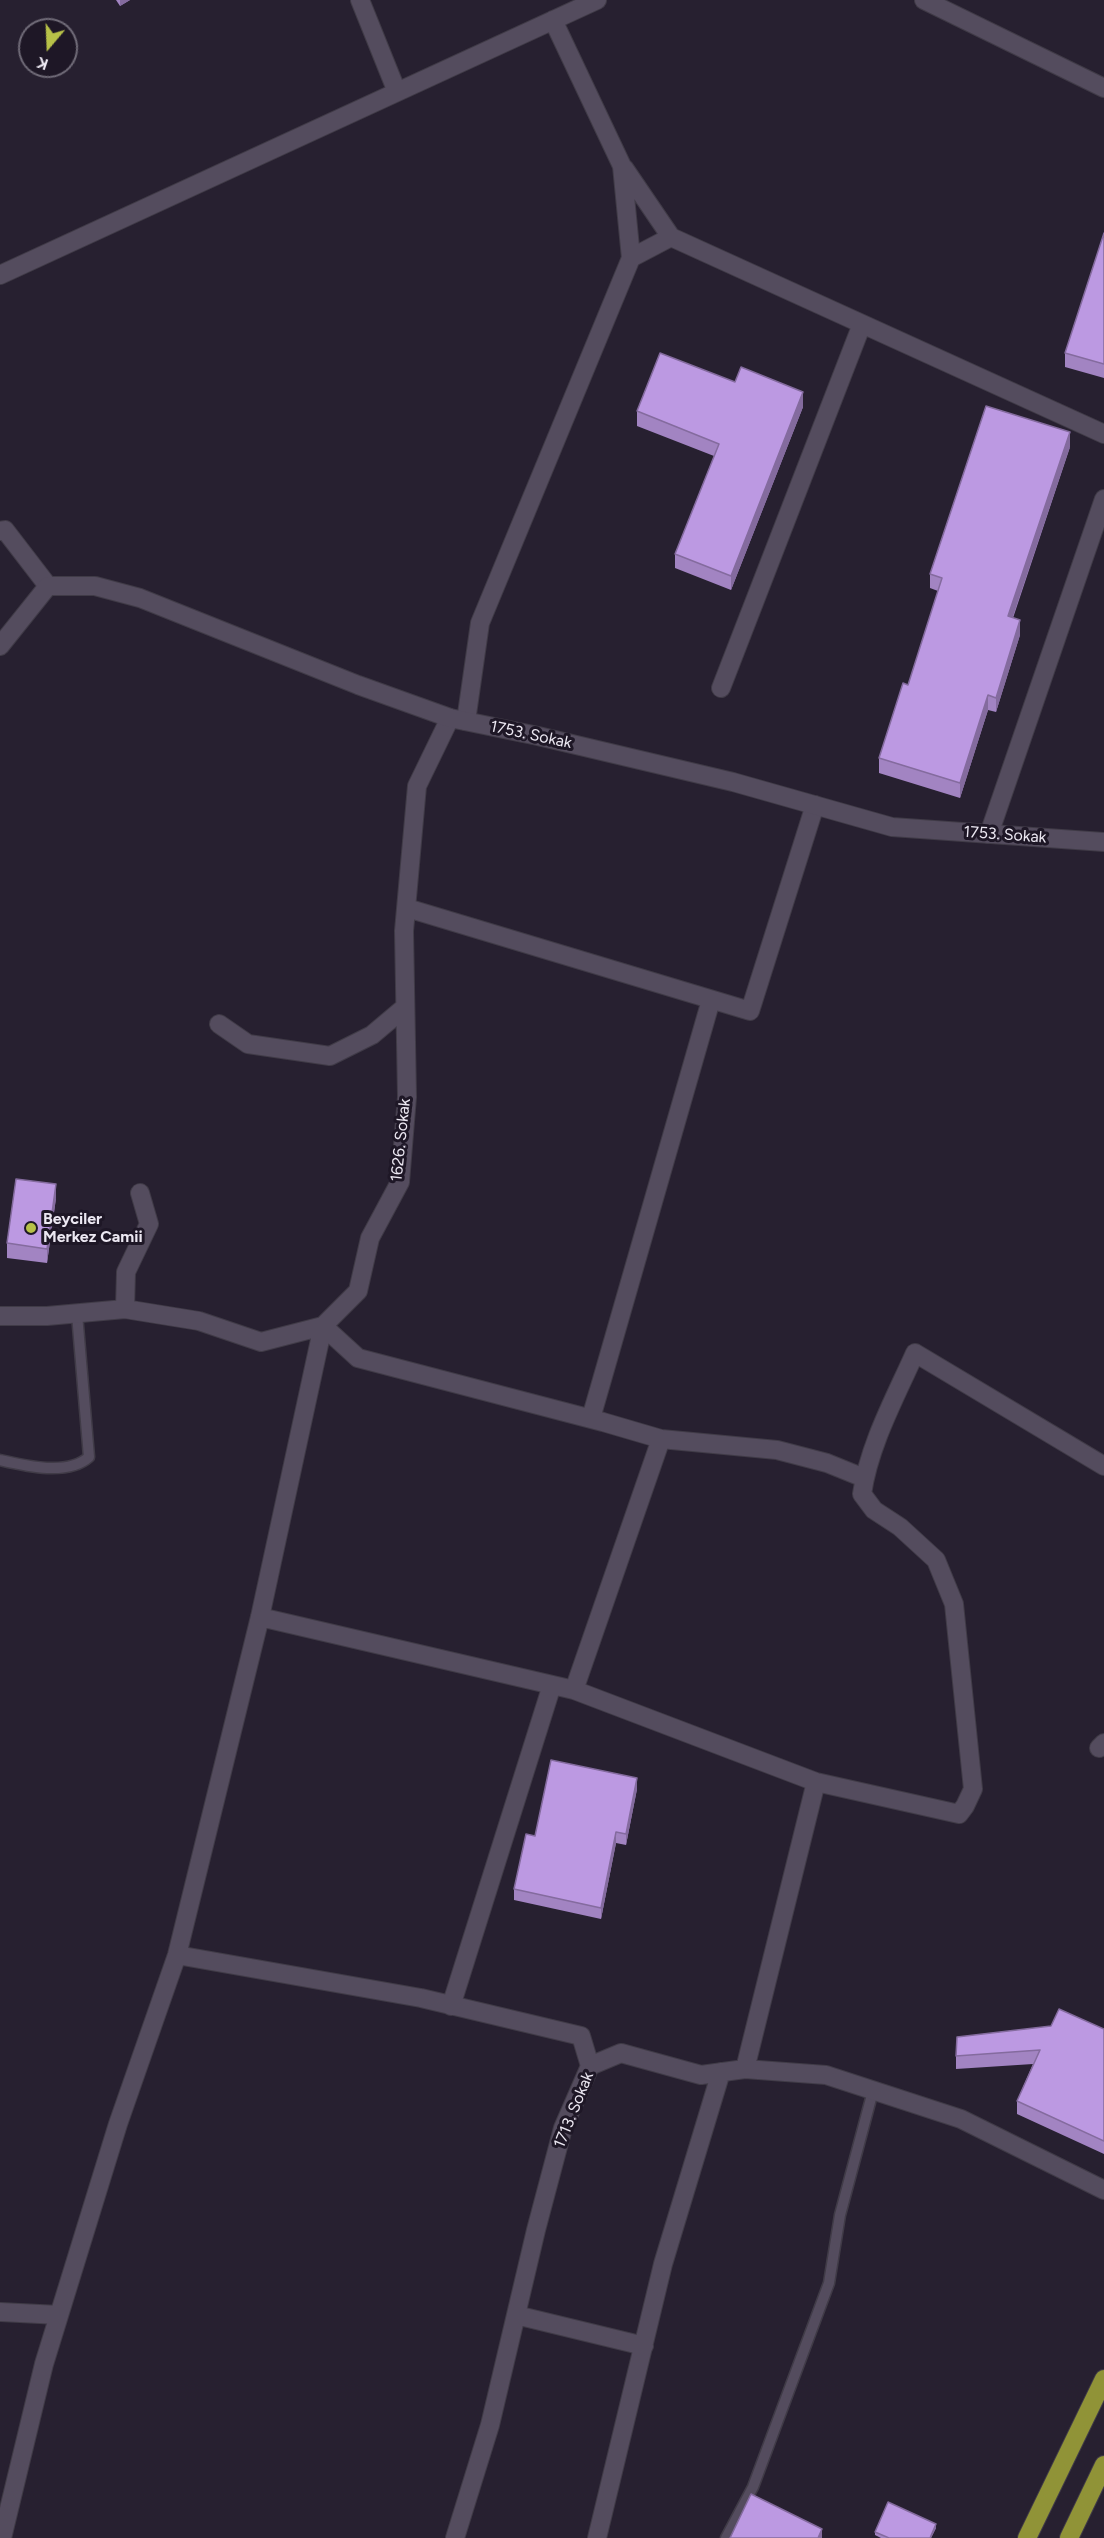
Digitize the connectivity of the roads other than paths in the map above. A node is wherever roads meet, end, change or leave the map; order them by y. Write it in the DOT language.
graph roads {
  1 [pos="360,0"];
  2 [pos="597,0"];
  3 [pos="924,0"];
  4 [pos="553,20"];
  5 [pos="1104,88"];
  6 [pos="397,92"];
  7 [pos="622,166"];
  8 [pos="671,237"];
  9 [pos="631,258"];
  10 [pos="0,275"];
  11 [pos="862,324"];
  12 [pos="1104,434"];
  13 [pos="1104,500"];
  14 [pos="0,531"];
  15 [pos="48,585"];
  16 [pos="0,646"];
  17 [pos="721,688"];
  18 [pos="458,720"];
  19 [pos="815,805"];
  20 [pos="989,834"];
  21 [pos="1104,842"];
  22 [pos="407,908"];
  23 [pos="711,1000"];
  24 [pos="404,1008"];
  25 [pos="219,1024"];
  26 [pos="140,1193"];
  27 [pos="125,1309"];
  28 [pos="76,1314"];
  29 [pos="0,1316"];
  30 [pos="323,1326"];
  31 [pos="591,1418"];
  32 [pos="661,1439"];
  33 [pos="0,1460"];
  34 [pos="1104,1466"];
  35 [pos="864,1478"];
  36 [pos="260,1617"];
  37 [pos="552,1685"];
  38 [pos="574,1690"];
  39 [pos="816,1782"];
  40 [pos="177,1955"];
  41 [pos="451,2006"];
  42 [pos="591,2066"];
  43 [pos="745,2069"];
  44 [pos="720,2072"];
  45 [pos="873,2091"];
  46 [pos="1104,2190"];
  47 [pos="0,2312"];
  48 [pos="59,2315"];
  49 [pos="516,2315"];
  50 [pos="644,2346"];
  51 [pos="1104,2379"];
  52 [pos="1104,2465"];
  53 [pos="2,2538"];
  54 [pos="454,2538"];
  55 [pos="597,2538"];
  56 [pos="726,2538"];
  57 [pos="1027,2538"];
  58 [pos="1069,2538"];
  1 -- 6 [label="street"];
  2 -- 4 [label="street"];
  3 -- 5 [label="street"];
  4 -- 6 [label="street"];
  4 -- 7 [label="street"];
  6 -- 10 [label="street"];
  7 -- 8 [label="street"];
  7 -- 9 [label="street"];
  8 -- 9 [label="street"];
  8 -- 11 [label="street"];
  9 -- 18 [label="street, 1626. Sokak"];
  11 -- 12 [label="street"];
  11 -- 17 [label="street"];
  13 -- 20 [label="street"];
  14 -- 15 [label="street"];
  15 -- 16 [label="street"];
  15 -- 18 [label="street, 1753. Sokak"];
  18 -- 19 [label="street, 1753. Sokak"];
  18 -- 22 [label="street, 1626. Sokak"];
  19 -- 20 [label="street, 1753. Sokak"];
  19 -- 23 [label="street"];
  20 -- 21 [label="street, 1753. Sokak"];
  22 -- 23 [label="street"];
  22 -- 24 [label="street, 1626. Sokak"];
  23 -- 31 [label="street"];
  24 -- 25 [label="street"];
  24 -- 30 [label="street, 1626. Sokak"];
  26 -- 27 [label="street"];
  27 -- 28 [label="street, 1626. Sokak"];
  27 -- 30 [label="street, 1626. Sokak"];
  28 -- 29 [label="street, 1626. Sokak"];
  28 -- 33 [label="lane"];
  30 -- 31 [label="street"];
  30 -- 36 [label="street"];
  31 -- 32 [label="street"];
  32 -- 35 [label="street"];
  32 -- 38 [label="street"];
  34 -- 35 [label="street"];
  35 -- 39 [label="street"];
  36 -- 37 [label="street"];
  36 -- 40 [label="street"];
  37 -- 38 [label="street"];
  37 -- 41 [label="street"];
  38 -- 39 [label="street"];
  39 -- 43 [label="street"];
  40 -- 41 [label="street"];
  40 -- 48 [label="street"];
  41 -- 42 [label="street"];
  42 -- 44 [label="street, 1713. Sokak"];
  42 -- 49 [label="street, 1713. Sokak"];
  43 -- 44 [label="street, 1713. Sokak"];
  43 -- 45 [label="street, 1713. Sokak"];
  44 -- 50 [label="street"];
  45 -- 46 [label="street, 1713. Sokak"];
  45 -- 56 [label="lane"];
  47 -- 48 [label="street"];
  48 -- 53 [label="street"];
  49 -- 50 [label="street"];
  49 -- 54 [label="street, 1713. Sokak"];
  50 -- 55 [label="street"];
  51 -- 57 [label="main road"];
  52 -- 58 [label="main road"];
}
